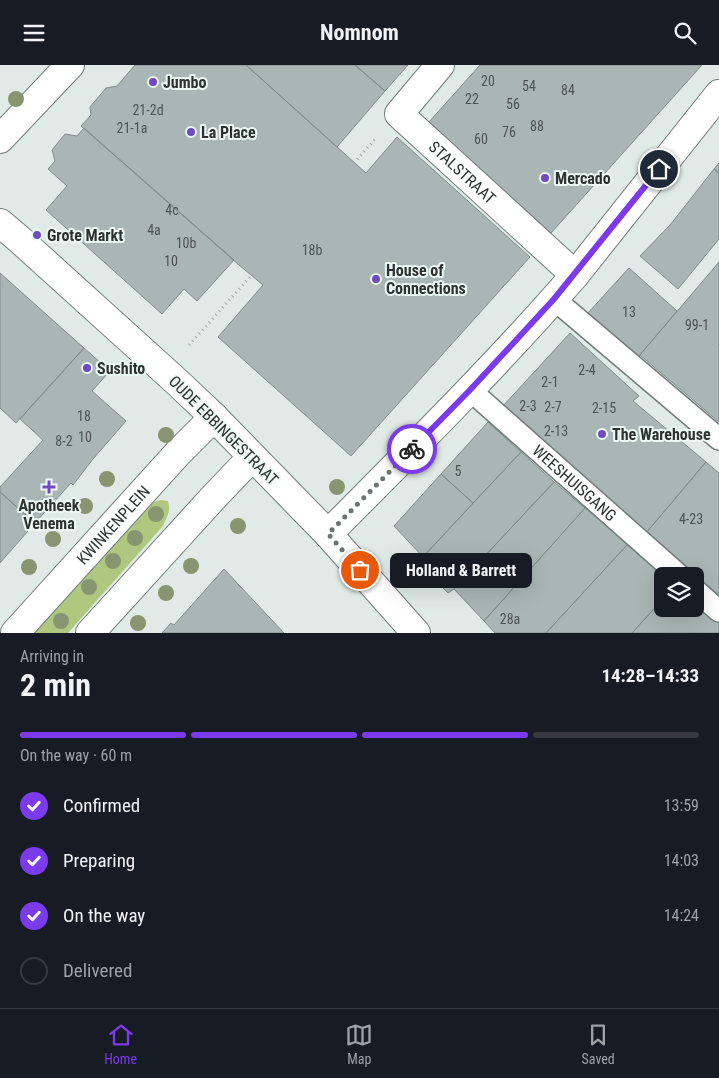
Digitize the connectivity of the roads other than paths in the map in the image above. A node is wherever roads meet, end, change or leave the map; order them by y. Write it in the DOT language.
graph roads {
  1 [pos="70,65"];
  2 [pos="440,65"];
  3 [pos="719,94"];
  4 [pos="0,139"];
  5 [pos="9,231"];
  6 [pos="575,275"];
  7 [pos="554,299"];
  8 [pos="470,390"];
  9 [pos="214,417"];
  10 [pos="719,439"];
  11 [pos="252,457"];
  12 [pos="328,534"];
  13 [pos="670,567"];
  14 [pos="704,598"];
  15 [pos="719,611"];
  16 [pos="15,633"];
  17 [pos="90,633"];
  18 [pos="416,633"];
  1 -- 4 [label="street"];
  2 -- 6 [label="street, STALSTRAAT"];
  3 -- 6 [label="street"];
  5 -- 9 [label="street, OUDE EBBINGESTRAAT"];
  6 -- 7 [label="street"];
  7 -- 8 [label="street"];
  7 -- 10 [label="lane"];
  8 -- 12 [label="street"];
  8 -- 13 [label="lane, WEESHUISGANG"];
  9 -- 11 [label="street, OUDE EBBINGESTRAAT"];
  9 -- 16 [label="street, KWINKENPLEIN"];
  11 -- 12 [label="street, OUDE EBBINGESTRAAT"];
  11 -- 17 [label="street"];
  12 -- 18 [label="street, OUDE EBBINGESTRAAT"];
  14 -- 15 [label="lane"];
}
